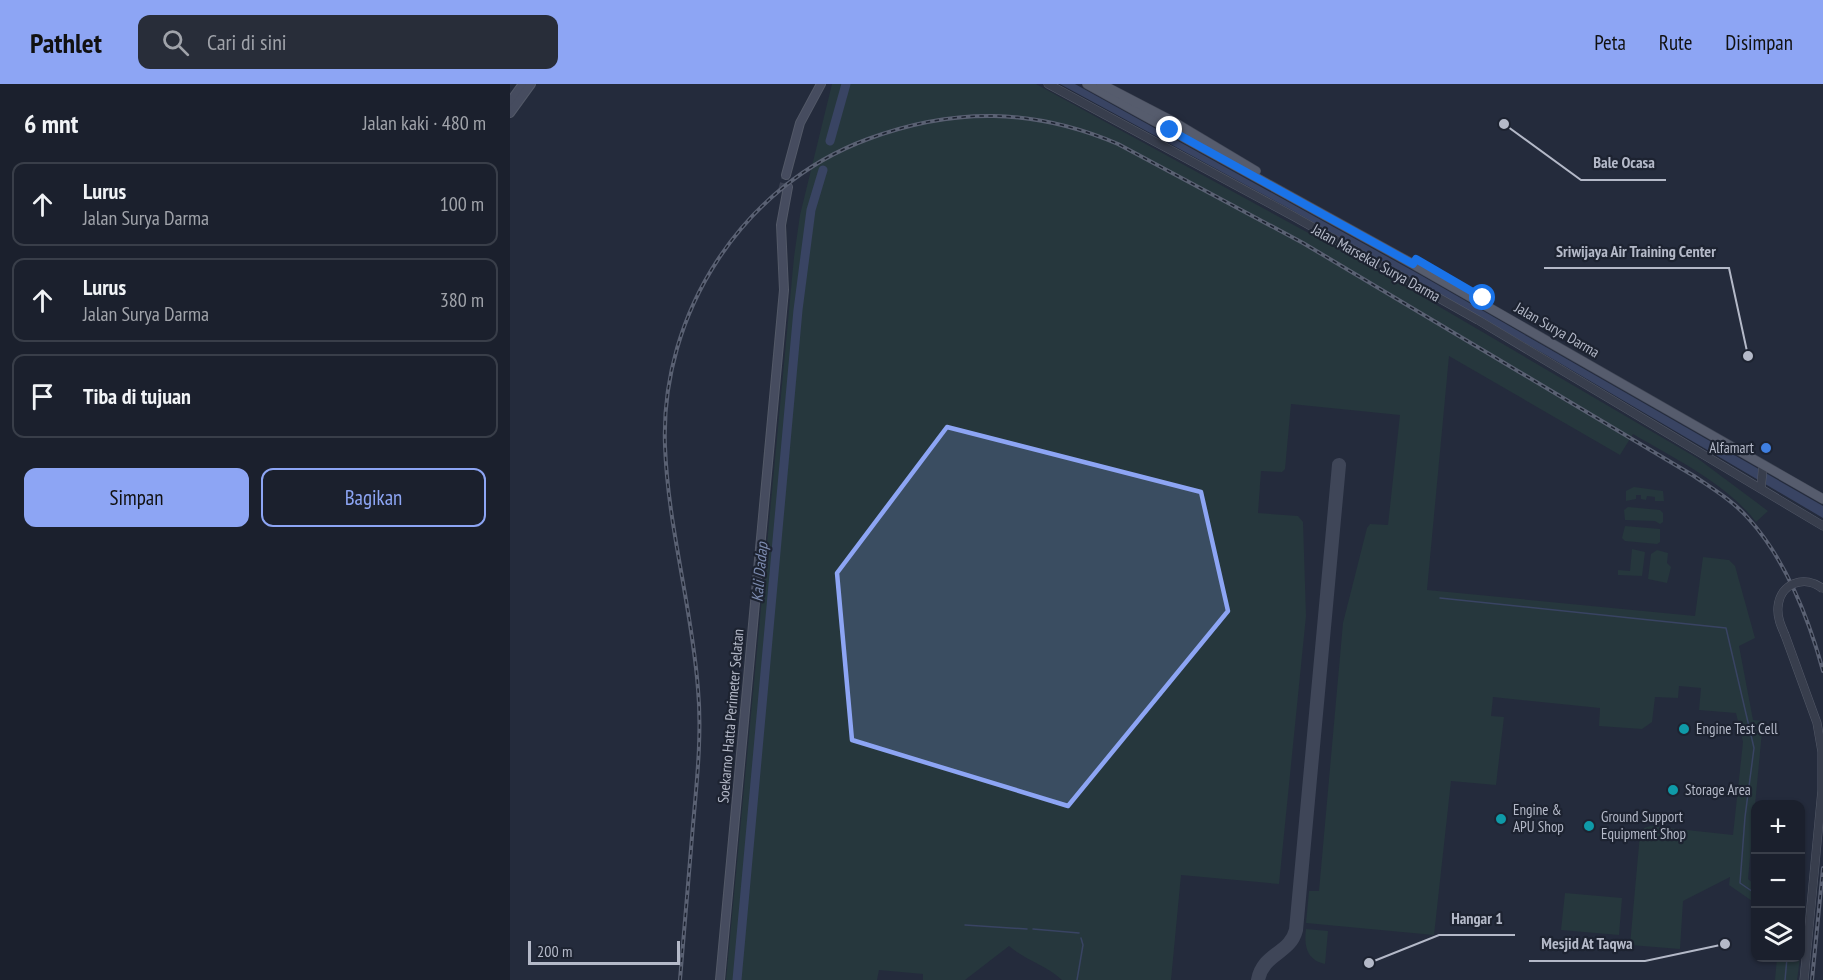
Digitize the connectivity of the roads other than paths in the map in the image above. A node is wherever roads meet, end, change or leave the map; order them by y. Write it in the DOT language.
graph roads {
  1 [pos="523,84"];
  2 [pos="531,84"];
  3 [pos="823,84"];
  4 [pos="1048,84"];
  5 [pos="1087,84"];
  6 [pos="1101,84"];
  7 [pos="510,102"];
  8 [pos="510,113"];
  9 [pos="789,173"];
  10 [pos="785,189"];
  11 [pos="1414,262"];
  12 [pos="1763,467"];
  13 [pos="1761,486"];
  14 [pos="1823,494"];
  15 [pos="1823,499"];
  16 [pos="1823,526"];
  17 [pos="1823,589"];
  18 [pos="720,980"];
  19 [pos="1804,980"];
  1 -- 7 [label="main road"];
  2 -- 8 [label="main road"];
  3 -- 9 [label="main road"];
  4 -- 13 [label="street, Jalan Marsekal Surya Darma"];
  5 -- 11 [label="main road, Jalan Surya Darma"];
  6 -- 11 [label="main road, Jalan Surya Darma"];
  10 -- 18 [label="main road, Soekarno Hatta Perimeter Selatan"];
  11 -- 12 [label="main road, Jalan Surya Darma"];
  11 -- 14 [label="main road, Jalan Surya Darma"];
  12 -- 13 [label="street"];
  12 -- 15 [label="main road, Jalan Surya Darma"];
  13 -- 16 [label="street"];
  17 -- 19 [label="street, bridge"];
}
